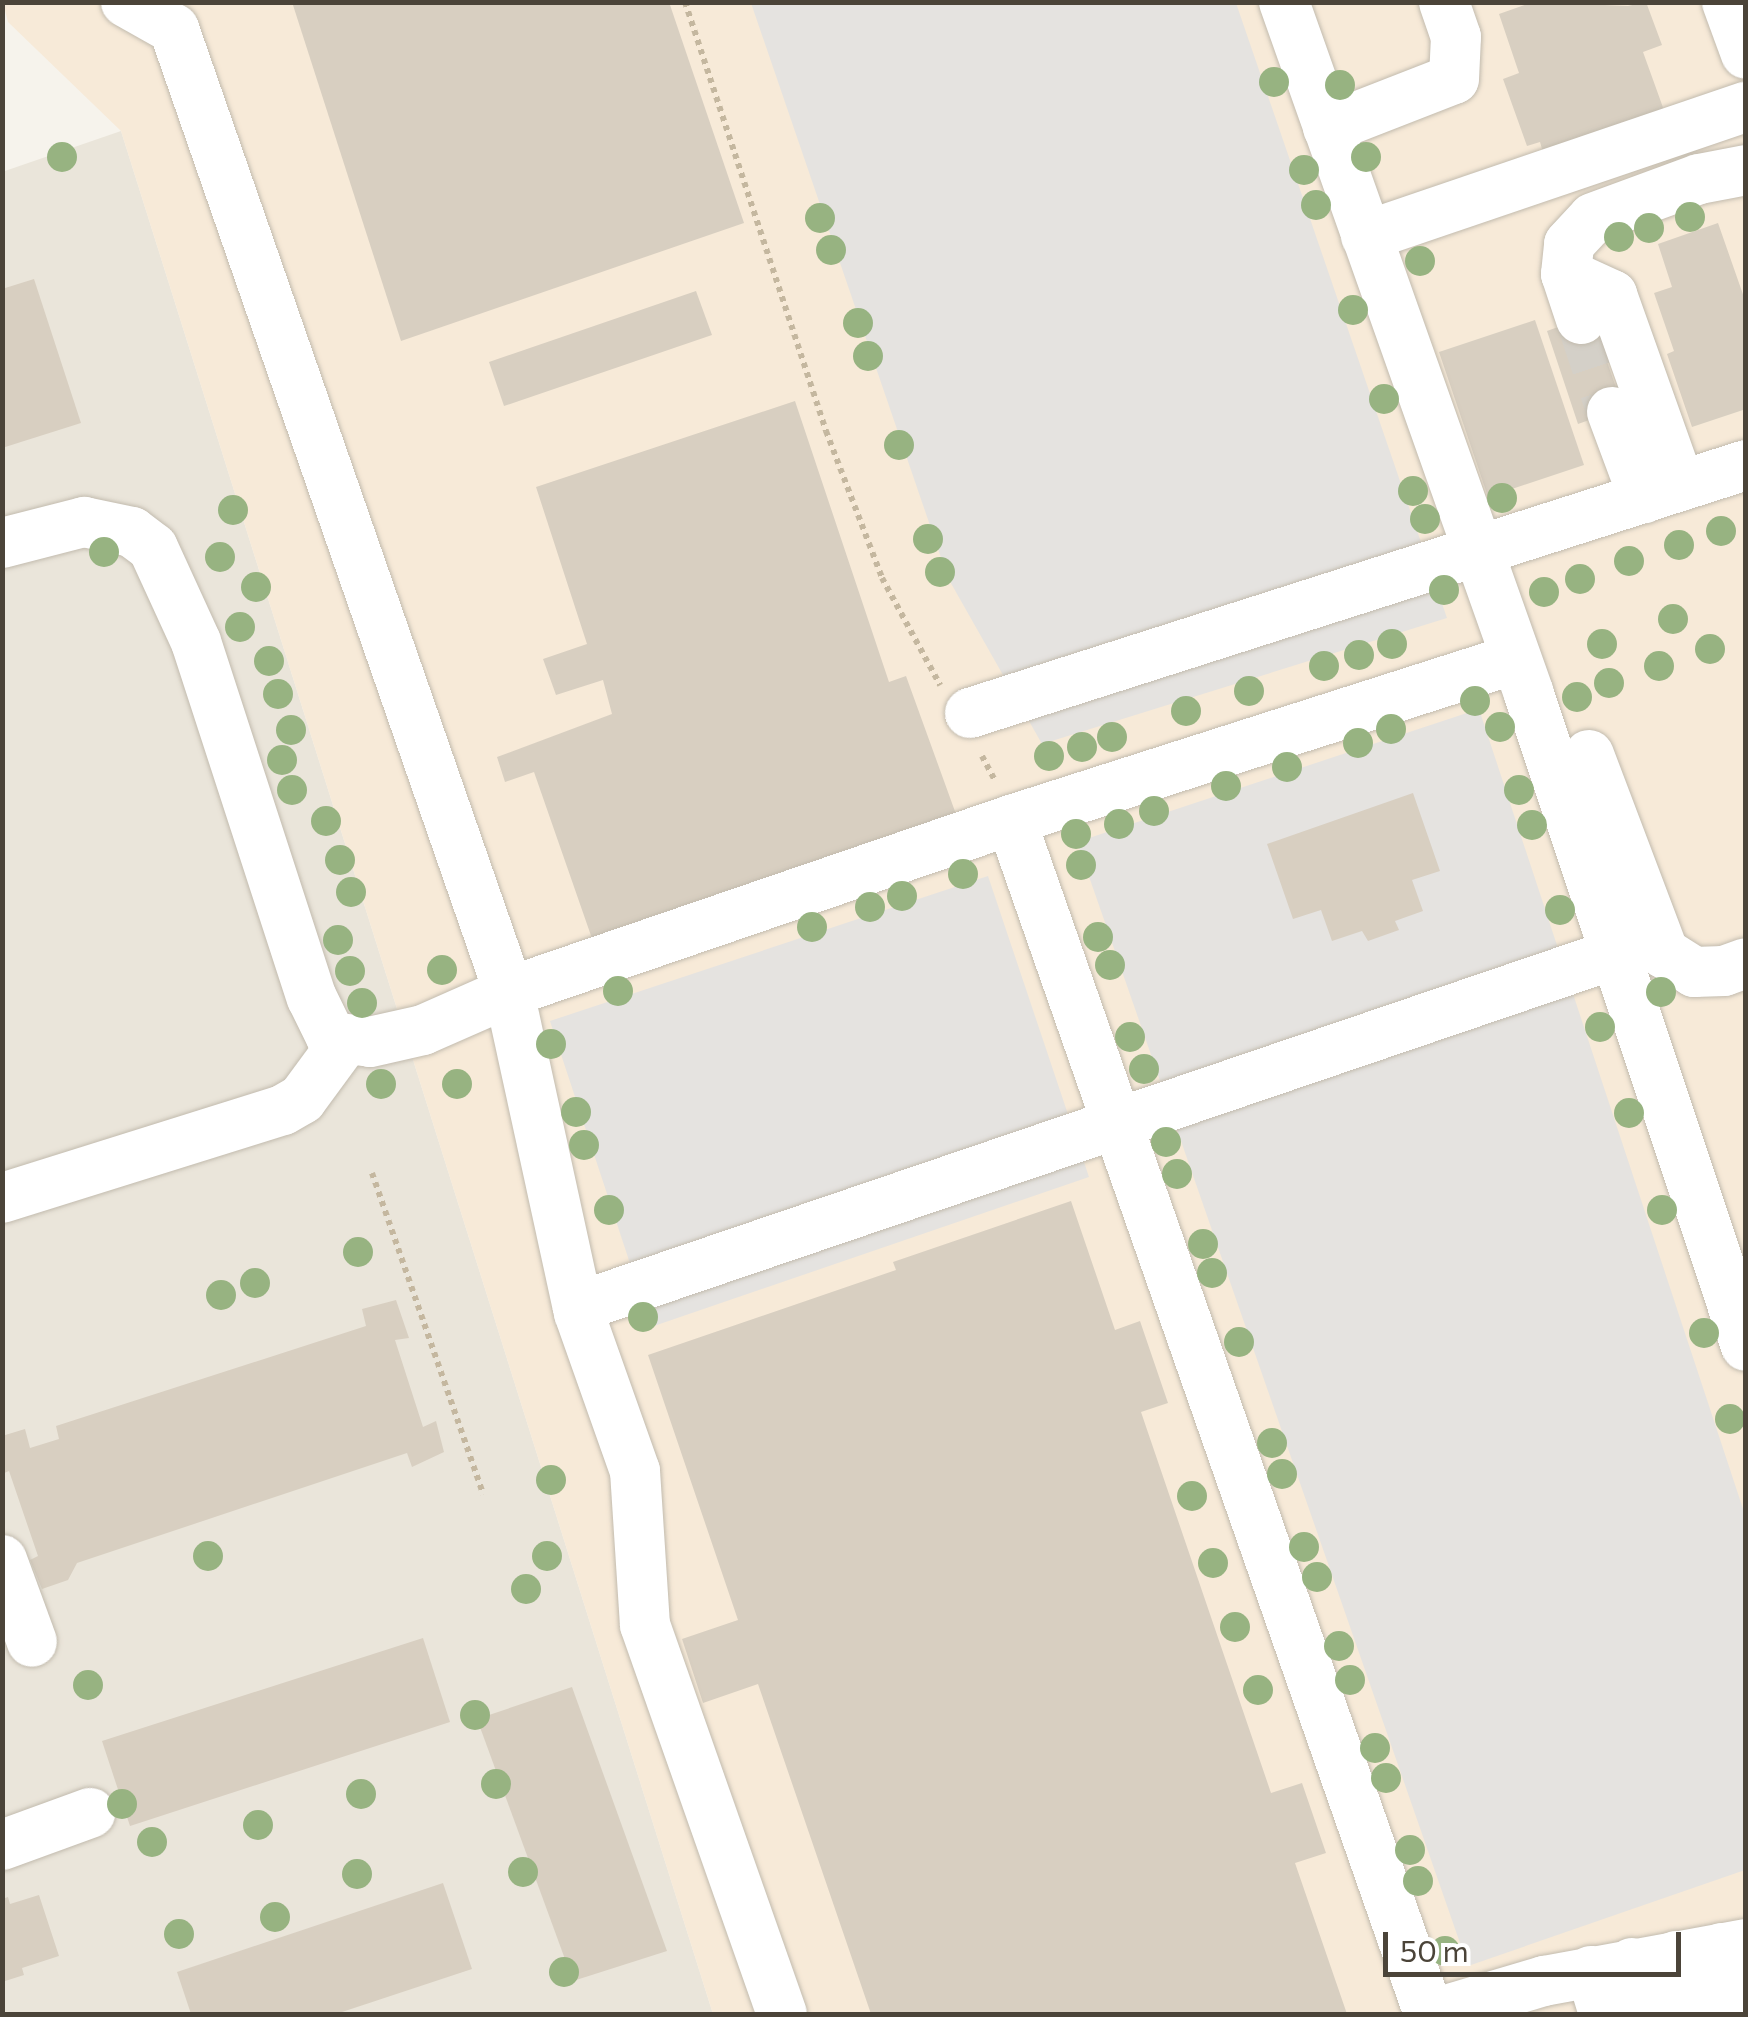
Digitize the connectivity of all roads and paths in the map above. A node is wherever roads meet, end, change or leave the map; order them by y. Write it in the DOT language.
graph roads {
  1 [pos="126,2"];
  2 [pos="685,2"];
  3 [pos="1284,2"];
  4 [pos="1444,2"];
  5 [pos="1727,2"];
  6 [pos="1746,54"];
  7 [pos="1746,107"];
  8 [pos="1328,128"];
  9 [pos="1746,170"];
  10 [pos="1366,236"];
  11 [pos="1612,412"];
  12 [pos="1743,471"];
  13 [pos="1662,492"];
  14 [pos="2,543"];
  15 [pos="1476,552"];
  16 [pos="1515,659"];
  17 [pos="963,717"];
  18 [pos="1589,755"];
  19 [pos="1004,801"];
  20 [pos="1615,954"];
  21 [pos="1746,963"];
  22 [pos="509,992"];
  23 [pos="346,1038"];
  24 [pos="1116,1122"];
  25 [pos="372,1173"];
  26 [pos="2,1198"];
  27 [pos="578,1308"];
  28 [pos="1746,1346"];
  29 [pos="483,1494"];
  30 [pos="2,1560"];
  31 [pos="32,1642"];
  32 [pos="90,1813"];
  33 [pos="2,1845"];
  34 [pos="1638,1973"];
  35 [pos="782,2014"];
  36 [pos="1431,2014"];
  37 [pos="1647,2014"];
  38 [pos="1693,2014"];
  39 [pos="1742,2014"];
  1 -- 22 [label="lane"];
  2 -- 17 [label="path"];
  3 -- 8 [label="lane"];
  4 -- 8 [label="lane"];
  5 -- 6 [label="lane"];
  7 -- 10 [label="lane"];
  8 -- 10 [label="lane"];
  9 -- 13 [label="lane"];
  10 -- 15 [label="lane"];
  11 -- 13 [label="lane"];
  12 -- 13 [label="lane"];
  13 -- 15 [label="lane"];
  14 -- 23 [label="lane"];
  15 -- 16 [label="lane"];
  15 -- 17 [label="lane"];
  16 -- 19 [label="lane"];
  16 -- 20 [label="lane"];
  17 -- 19 [label="path"];
  18 -- 21 [label="lane"];
  19 -- 22 [label="lane"];
  19 -- 24 [label="lane"];
  20 -- 24 [label="lane"];
  20 -- 28 [label="lane"];
  22 -- 23 [label="lane"];
  22 -- 27 [label="lane"];
  23 -- 26 [label="lane"];
  24 -- 27 [label="lane"];
  24 -- 36 [label="lane"];
  25 -- 29 [label="path"];
  27 -- 35 [label="lane"];
  30 -- 31 [label="lane"];
  32 -- 33 [label="lane"];
  34 -- 36 [label="lane"];
  34 -- 37 [label="lane"];
  34 -- 38 [label="lane"];
  34 -- 39 [label="lane"];
}
